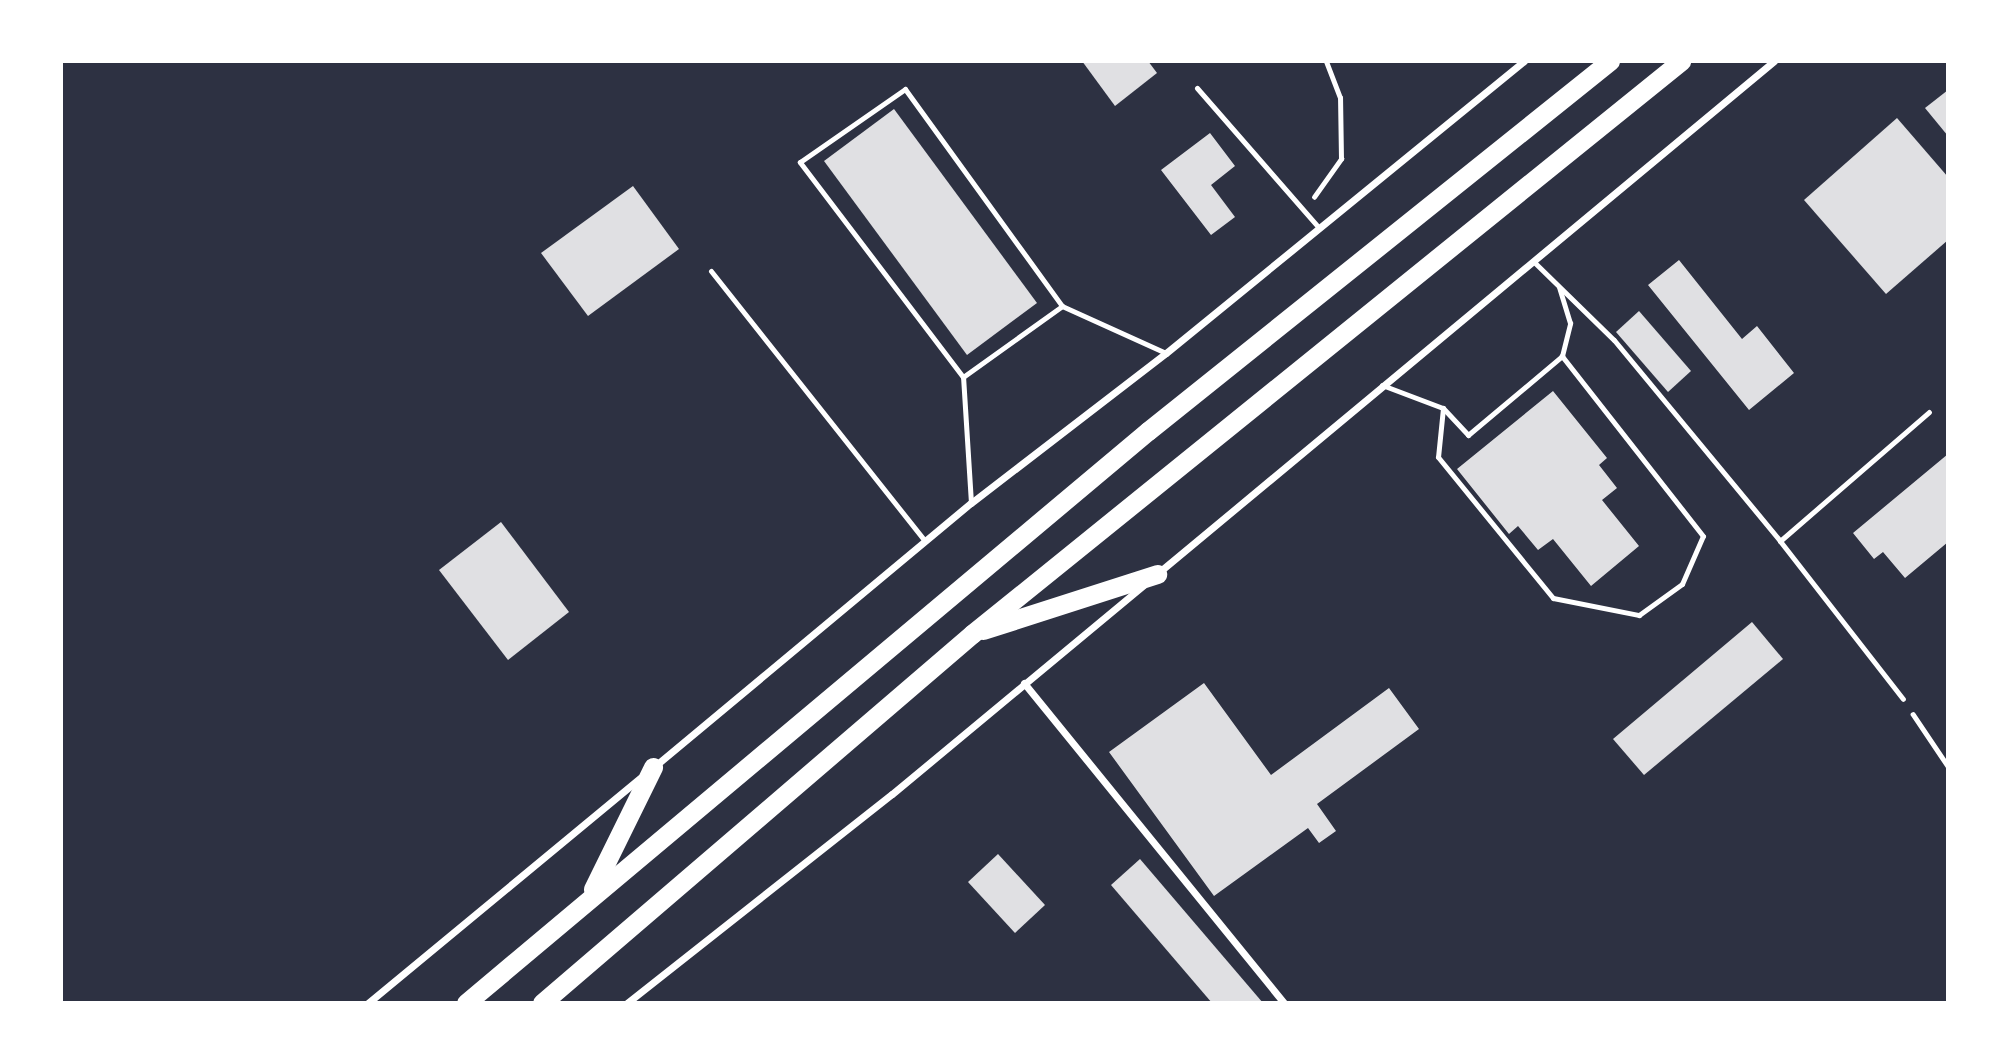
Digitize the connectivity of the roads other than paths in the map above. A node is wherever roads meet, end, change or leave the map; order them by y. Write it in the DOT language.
graph roads {
  1 [pos="1524,61"];
  2 [pos="1610,61"];
  3 [pos="1681,61"];
  4 [pos="1774,61"];
  5 [pos="1197,88"];
  6 [pos="1319,228"];
  7 [pos="1533,261"];
  8 [pos="711,271"];
  9 [pos="1559,288"];
  10 [pos="1062,306"];
  11 [pos="1166,353"];
  12 [pos="1562,356"];
  13 [pos="963,377"];
  14 [pos="1381,385"];
  15 [pos="1443,408"];
  16 [pos="1928,412"];
  17 [pos="971,503"];
  18 [pos="925,541"];
  19 [pos="1780,541"];
  20 [pos="1157,574"];
  21 [pos="972,634"];
  22 [pos="1024,683"];
  23 [pos="1903,699"];
  24 [pos="653,767"];
  25 [pos="590,895"];
  26 [pos="368,1003"];
  27 [pos="466,1003"];
  28 [pos="542,1003"];
  29 [pos="627,1003"];
  30 [pos="1284,1003"];
  1 -- 6 [label="street"];
  2 -- 25 [label="highway"];
  3 -- 21 [label="highway"];
  4 -- 7 [label="street"];
  5 -- 6 [label="lane"];
  6 -- 11 [label="street"];
  7 -- 9 [label="lane"];
  7 -- 14 [label="street"];
  8 -- 18 [label="lane"];
  9 -- 12 [label="lane"];
  9 -- 19 [label="lane"];
  10 -- 11 [label="lane"];
  10 -- 13 [label="lane"];
  10 -- 13 [label="lane"];
  11 -- 17 [label="street"];
  12 -- 15 [label="lane"];
  12 -- 15 [label="lane"];
  13 -- 17 [label="lane"];
  14 -- 15 [label="lane"];
  14 -- 20 [label="street"];
  16 -- 19 [label="lane"];
  17 -- 18 [label="street"];
  18 -- 24 [label="street"];
  19 -- 23 [label="lane"];
  20 -- 21 [label="highway"];
  20 -- 22 [label="street"];
  21 -- 28 [label="highway"];
  22 -- 29 [label="street"];
  22 -- 30 [label="street"];
  24 -- 25 [label="highway"];
  24 -- 26 [label="street"];
  25 -- 27 [label="highway"];
}
